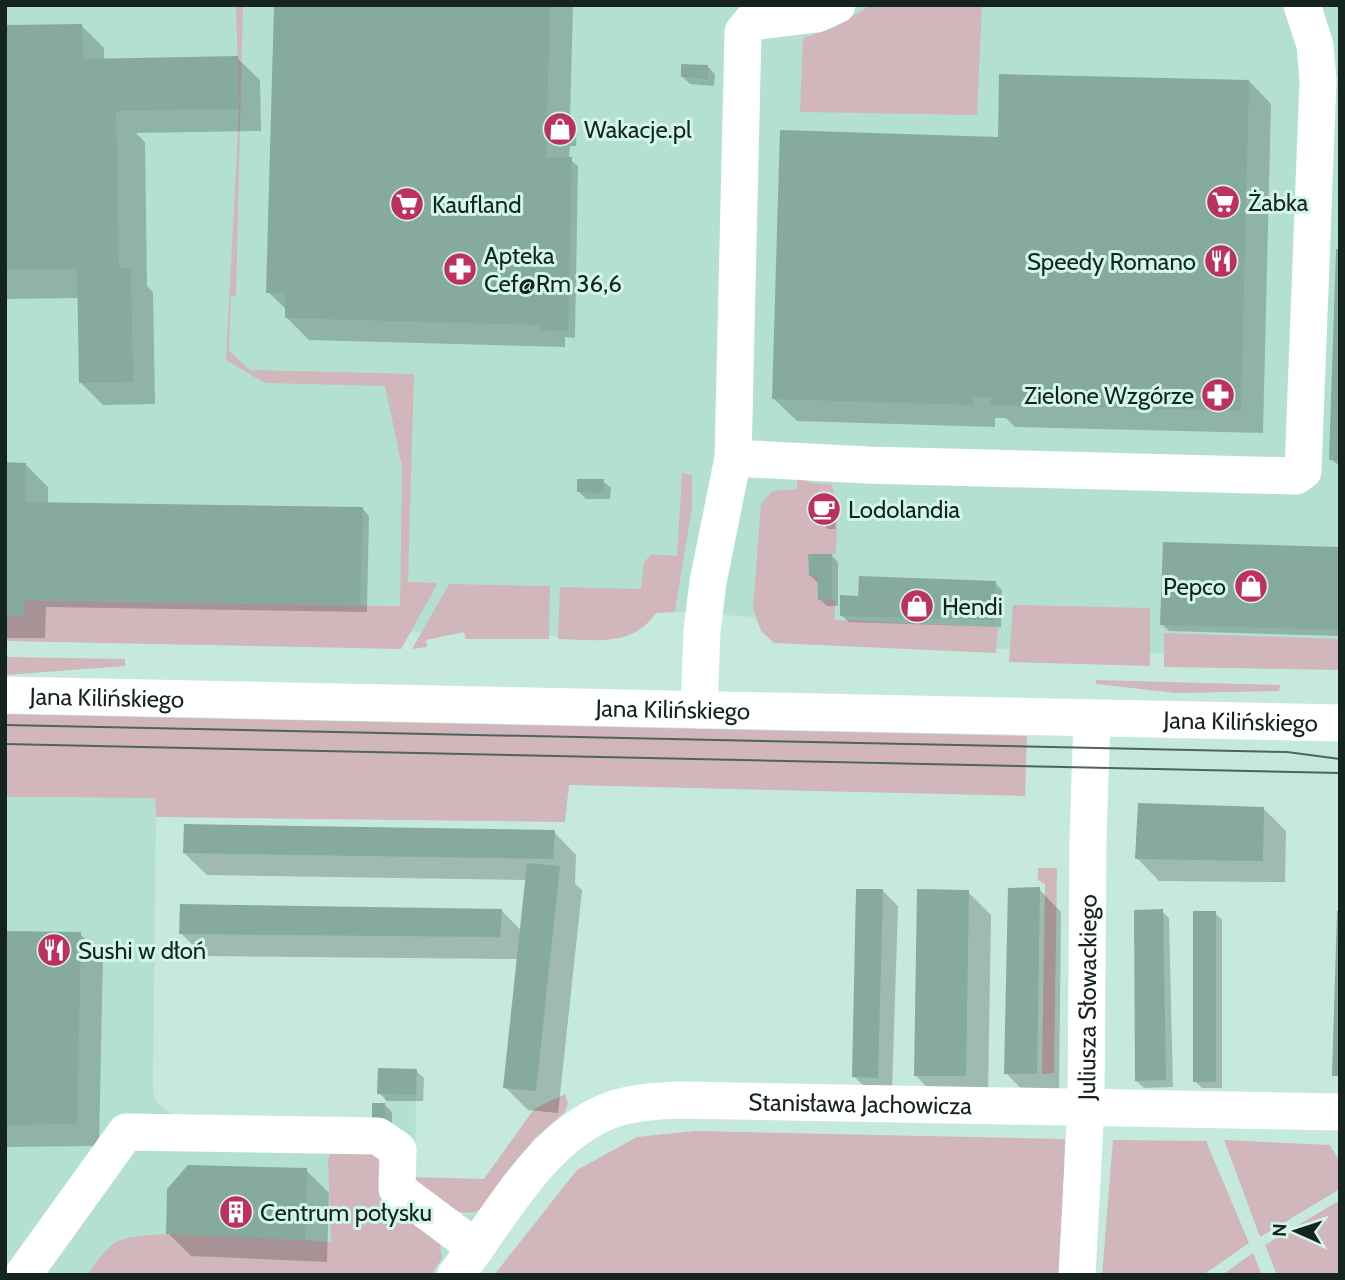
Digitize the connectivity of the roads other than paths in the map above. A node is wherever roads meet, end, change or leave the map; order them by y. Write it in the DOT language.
graph roads {
  1 [pos="837,5"];
  2 [pos="1302,5"];
  3 [pos="1327,43"];
  4 [pos="733,458"];
  5 [pos="5,695"];
  6 [pos="699,710"];
  7 [pos="1092,718"];
  8 [pos="1340,723"];
  9 [pos="1086,1106"];
  10 [pos="1337,1117"];
  11 [pos="466,1261"];
  12 [pos="23,1275"];
  13 [pos="1077,1275"];
  1 -- 4 [label="street"];
  2 -- 3 [label="street"];
  3 -- 4 [label="street"];
  4 -- 6 [label="street"];
  5 -- 6 [label="street, Jana Kilińskiego"];
  6 -- 7 [label="street, Jana Kilińskiego"];
  7 -- 8 [label="street, Jana Kilińskiego"];
  7 -- 9 [label="street, Juliusza Słowackiego"];
  9 -- 10 [label="street, Stanisława Jachowicza"];
  9 -- 11 [label="street, Stanisława Jachowicza"];
  9 -- 13 [label="street, Juliusza Słowackiego"];
  11 -- 12 [label="street"];
}
